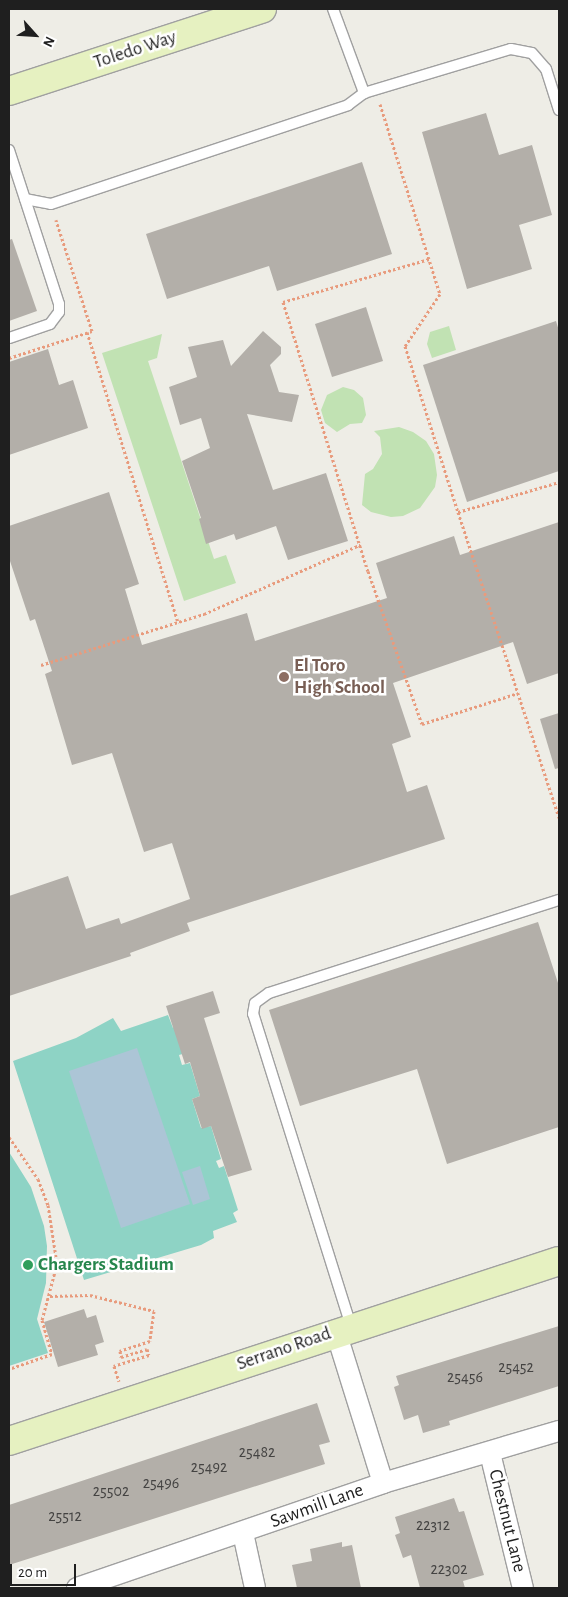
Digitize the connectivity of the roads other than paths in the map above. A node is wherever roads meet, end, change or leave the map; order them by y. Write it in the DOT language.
graph roads {
  1 [pos="262,9"];
  2 [pos="334,9"];
  3 [pos="9,90"];
  4 [pos="364,93"];
  5 [pos="559,110"];
  6 [pos="9,150"];
  7 [pos="25,199"];
  8 [pos="9,338"];
  9 [pos="559,900"];
  10 [pos="559,1261"];
  11 [pos="343,1329"];
  12 [pos="559,1431"];
  13 [pos="9,1441"];
  14 [pos="490,1453"];
  15 [pos="383,1483"];
  16 [pos="242,1533"];
  17 [pos="77,1588"];
  18 [pos="255,1588"];
  19 [pos="523,1588"];
  1 -- 3 [label="street, Toledo Way"];
  2 -- 4 [label="lane"];
  4 -- 5 [label="lane"];
  4 -- 7 [label="lane"];
  6 -- 7 [label="lane"];
  7 -- 8 [label="lane"];
  9 -- 11 [label="lane"];
  10 -- 11 [label="street, Serrano Road"];
  11 -- 13 [label="street, Serrano Road"];
  11 -- 15 [label="street"];
  12 -- 14 [label="street, Sawmill Lane"];
  14 -- 15 [label="street, Sawmill Lane"];
  14 -- 19 [label="street, Chestnut Lane"];
  15 -- 16 [label="street, Sawmill Lane"];
  16 -- 17 [label="street, Sawmill Lane"];
  16 -- 18 [label="street"];
}
